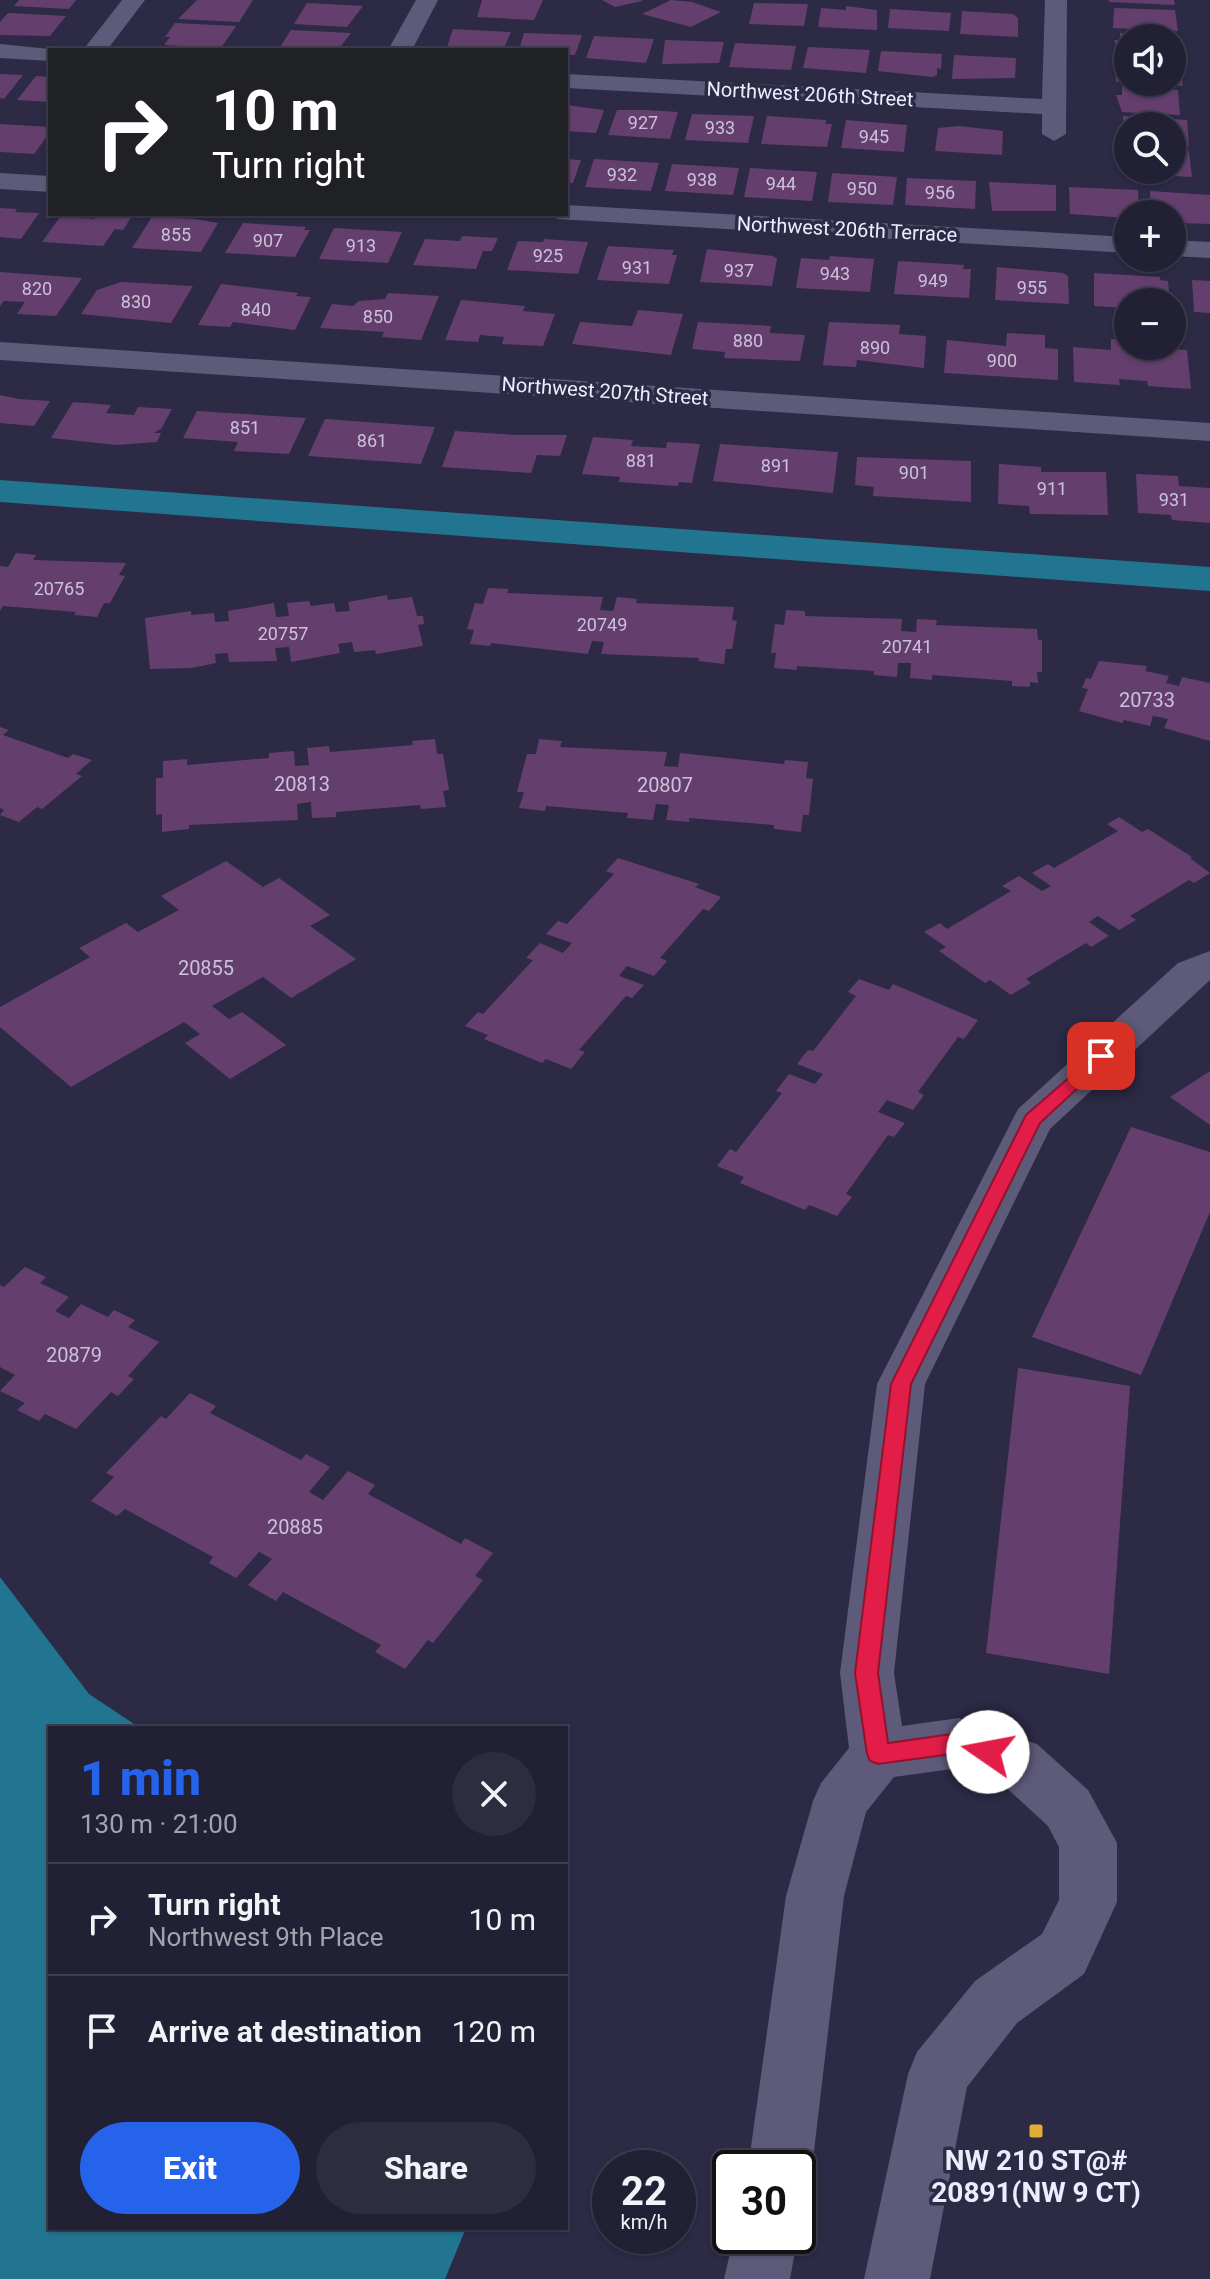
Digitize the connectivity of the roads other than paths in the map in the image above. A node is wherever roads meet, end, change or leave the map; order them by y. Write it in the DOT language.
graph roads {
  1 [pos="134,0"];
  2 [pos="427,0"];
  3 [pos="1056,0"];
  4 [pos="97,48"];
  5 [pos="401,48"];
  6 [pos="0,51"];
  7 [pos="48,54"];
  8 [pos="568,81"];
  9 [pos="1055,107"];
  10 [pos="1054,135"];
  11 [pos="0,181"];
  12 [pos="48,184"];
  13 [pos="568,213"];
  14 [pos="1114,244"];
  15 [pos="1186,249"];
  16 [pos="1210,250"];
  17 [pos="0,351"];
  18 [pos="1210,432"];
  19 [pos="1210,964"];
  20 [pos="878,1754"];
  21 [pos="783,2150"];
  22 [pos="762,2254"];
  23 [pos="757,2279"];
  24 [pos="897,2279"];
  1 -- 4 [label="street"];
  2 -- 5 [label="street"];
  3 -- 9 [label="street"];
  6 -- 7 [label="street"];
  8 -- 9 [label="street, Northwest 206th Street"];
  9 -- 10 [label="street"];
  11 -- 12 [label="street"];
  13 -- 14 [label="street, Northwest 206th Terrace"];
  15 -- 16 [label="street"];
  17 -- 18 [label="street, Northwest 207th Street"];
  19 -- 20 [label="street"];
  20 -- 21 [label="street"];
  20 -- 24 [label="street"];
  22 -- 23 [label="street"];
}
